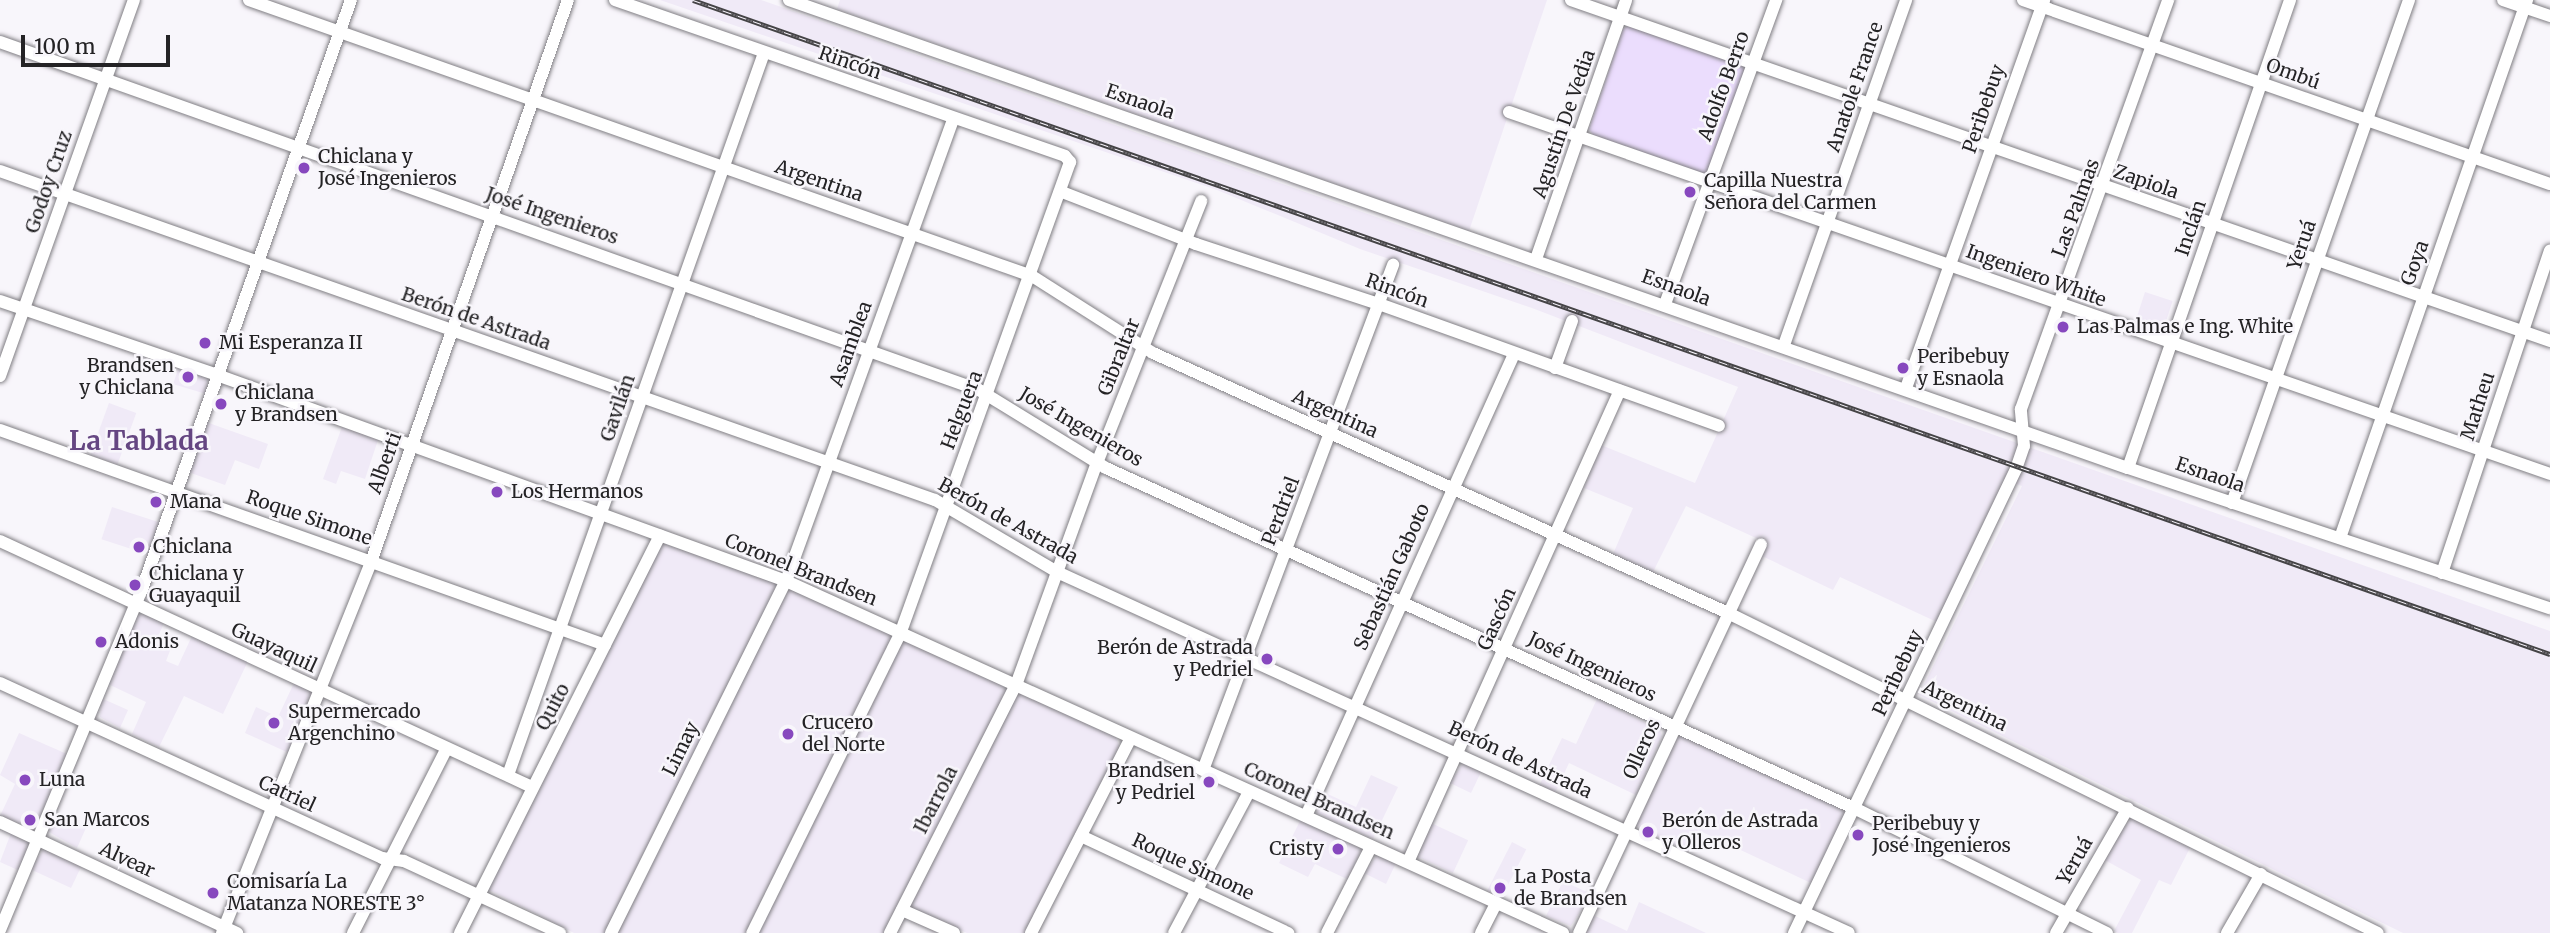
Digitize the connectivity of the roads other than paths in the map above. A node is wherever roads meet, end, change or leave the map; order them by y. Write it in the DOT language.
graph roads {
  1 [pos="134,0"];
  2 [pos="249,0"];
  3 [pos="351,0"];
  4 [pos="568,0"];
  5 [pos="615,0"];
  6 [pos="789,0"];
  7 [pos="1571,0"];
  8 [pos="1626,0"];
  9 [pos="1776,0"];
  10 [pos="1906,0"];
  11 [pos="2024,0"];
  12 [pos="2168,0"];
  13 [pos="2290,0"];
  14 [pos="2409,0"];
  15 [pos="2503,0"];
  16 [pos="2042,3"];
  17 [pos="2525,4"];
  18 [pos="2550,16"];
  19 [pos="1620,17"];
  20 [pos="340,33"];
  21 [pos="0,42"];
  22 [pos="2152,45"];
  23 [pos="764,53"];
  24 [pos="1754,63"];
  25 [pos="106,78"];
  26 [pos="2262,83"];
  27 [pos="533,101"];
  28 [pos="1869,105"];
  29 [pos="1509,112"];
  30 [pos="953,119"];
  31 [pos="2366,121"];
  32 [pos="1581,136"];
  33 [pos="299,148"];
  34 [pos="1992,148"];
  35 [pos="2473,157"];
  36 [pos="1070,162"];
  37 [pos="721,167"];
  38 [pos="0,171"];
  39 [pos="1711,181"];
  40 [pos="2550,184"];
  41 [pos="2104,188"];
  42 [pos="1062,192"];
  43 [pos="65,194"];
  44 [pos="1201,201"];
  45 [pos="493,215"];
  46 [pos="1828,222"];
  47 [pos="2211,225"];
  48 [pos="912,234"];
  49 [pos="1186,239"];
  50 [pos="2550,251"];
  51 [pos="1536,259"];
  52 [pos="258,262"];
  53 [pos="2316,262"];
  54 [pos="1393,265"];
  55 [pos="1948,265"];
  56 [pos="1032,276"];
  57 [pos="681,282"];
  58 [pos="2422,299"];
  59 [pos="0,301"];
  60 [pos="1379,304"];
  61 [pos="1665,304"];
  62 [pos="2061,305"];
  63 [pos="24,310"];
  64 [pos="1572,321"];
  65 [pos="2523,331"];
  66 [pos="453,332"];
  67 [pos="2550,341"];
  68 [pos="2171,344"];
  69 [pos="1784,345"];
  70 [pos="1144,348"];
  71 [pos="870,349"];
  72 [pos="1514,354"];
  73 [pos="1555,368"];
  74 [pos="217,375"];
  75 [pos="0,376"];
  76 [pos="2275,380"];
  77 [pos="1906,388"];
  78 [pos="1620,390"];
  79 [pos="989,395"];
  80 [pos="643,397"];
  81 [pos="2379,416"];
  82 [pos="1719,426"];
  83 [pos="2020,428"];
  84 [pos="0,430"];
  85 [pos="1332,434"];
  86 [pos="412,447"];
  87 [pos="2484,452"];
  88 [pos="828,463"];
  89 [pos="1097,463"];
  90 [pos="2128,468"];
  91 [pos="2550,474"];
  92 [pos="1452,487"];
  93 [pos="176,493"];
  94 [pos="2232,503"];
  95 [pos="945,505"];
  96 [pos="602,515"];
  97 [pos="1556,535"];
  98 [pos="660,536"];
  99 [pos="2340,538"];
  100 [pos="0,541"];
  101 [pos="1760,545"];
  102 [pos="1286,548"];
  103 [pos="372,559"];
  104 [pos="1057,572"];
  105 [pos="2442,573"];
  106 [pos="786,581"];
  107 [pos="1402,603"];
  108 [pos="135,606"];
  109 [pos="2550,608"];
  110 [pos="1728,613"];
  111 [pos="558,628"];
  112 [pos="901,632"];
  113 [pos="605,645"];
  114 [pos="1505,648"];
  115 [pos="1246,657"];
  116 [pos="0,683"];
  117 [pos="1016,685"];
  118 [pos="322,692"];
  119 [pos="1907,698"];
  120 [pos="1355,705"];
  121 [pos="86,722"];
  122 [pos="1673,726"];
  123 [pos="1131,738"];
  124 [pos="446,750"];
  125 [pos="1457,752"];
  126 [pos="1203,770"];
  127 [pos="508,775"];
  128 [pos="533,787"];
  129 [pos="1249,792"];
  130 [pos="2128,808"];
  131 [pos="273,809"];
  132 [pos="1856,809"];
  133 [pos="1306,816"];
  134 [pos="0,821"];
  135 [pos="1627,830"];
  136 [pos="1081,836"];
  137 [pos="39,840"];
  138 [pos="1371,847"];
  139 [pos="392,859"];
  140 [pos="1408,862"];
  141 [pos="2261,874"];
  142 [pos="1195,890"];
  143 [pos="479,895"];
  144 [pos="1496,903"];
  145 [pos="902,910"];
  146 [pos="1804,911"];
  147 [pos="2067,913"];
  148 [pos="0,930"];
  149 [pos="223,930"];
  150 [pos="237,933"];
  151 [pos="353,933"];
  152 [pos="460,933"];
  153 [pos="560,933"];
  154 [pos="611,933"];
  155 [pos="752,933"];
  156 [pos="890,933"];
  157 [pos="954,933"];
  158 [pos="1031,933"];
  159 [pos="1174,933"];
  160 [pos="1288,933"];
  161 [pos="1327,933"];
  162 [pos="1480,933"];
  163 [pos="1563,933"];
  164 [pos="1579,933"];
  165 [pos="1794,933"];
  166 [pos="1849,933"];
  167 [pos="2056,933"];
  168 [pos="2107,933"];
  169 [pos="2227,933"];
  170 [pos="2378,933"];
  1 -- 25 [label="street, Godoy Cruz"];
  2 -- 20 [label="street, Argentina"];
  3 -- 20 [label="street"];
  4 -- 27 [label="street, Alberti"];
  5 -- 23 [label="street, Rincón"];
  6 -- 51 [label="street, Esnaola"];
  7 -- 19 [label="street, Zapiola"];
  8 -- 19 [label="street, Agustín De Vedia"];
  9 -- 24 [label="street, Adolfo Berro"];
  10 -- 28 [label="street, Anatole France"];
  11 -- 16 [label="street, Ombú"];
  12 -- 22 [label="street, Las Palmas"];
  13 -- 26 [label="street, Inclán"];
  14 -- 31 [label="street, Yeruá"];
  15 -- 17 [label="street"];
  16 -- 22 [label="street, Ombú"];
  16 -- 34 [label="street, Peribebuy"];
  17 -- 18 [label="street"];
  17 -- 35 [label="street, Goya"];
  19 -- 24 [label="street, Zapiola"];
  19 -- 32 [label="street, Agustín De Vedia"];
  20 -- 27 [label="street, Argentina"];
  20 -- 33 [label="street"];
  21 -- 25 [label="street, José Ingenieros"];
  22 -- 26 [label="street, Ombú"];
  22 -- 41 [label="street, Las Palmas"];
  23 -- 30 [label="street, Rincón"];
  23 -- 37 [label="street, Gavilán"];
  24 -- 28 [label="street, Zapiola"];
  24 -- 39 [label="street, Adolfo Berro"];
  25 -- 33 [label="street, José Ingenieros"];
  25 -- 43 [label="street, Godoy Cruz"];
  26 -- 31 [label="street, Ombú"];
  26 -- 47 [label="street, Inclán"];
  27 -- 37 [label="street, Argentina"];
  27 -- 45 [label="street, Alberti"];
  28 -- 34 [label="street, Zapiola"];
  28 -- 46 [label="street, Anatole France"];
  29 -- 32 [label="street, Ingeniero White"];
  30 -- 36 [label="street, Rincón"];
  30 -- 48 [label="street, Asamblea"];
  31 -- 35 [label="street, Ombú"];
  31 -- 53 [label="street, Yeruá"];
  32 -- 39 [label="street, Ingeniero White"];
  32 -- 51 [label="street, Agustín De Vedia"];
  33 -- 45 [label="street, José Ingenieros"];
  33 -- 52 [label="street"];
  34 -- 41 [label="street, Zapiola"];
  34 -- 55 [label="street, Peribebuy"];
  35 -- 40 [label="street, Ombú"];
  35 -- 58 [label="street, Goya"];
  36 -- 42 [label="street, Helguera"];
  37 -- 48 [label="street, Argentina"];
  37 -- 57 [label="street, Gavilán"];
  38 -- 43 [label="street, Berón de Astrada"];
  39 -- 46 [label="street, Ingeniero White"];
  39 -- 61 [label="street, Adolfo Berro"];
  41 -- 47 [label="street, Zapiola"];
  41 -- 62 [label="street, Las Palmas"];
  42 -- 49 [label="street, Rincón"];
  42 -- 56 [label="street, Helguera"];
  43 -- 52 [label="street, Berón de Astrada"];
  43 -- 63 [label="street, Godoy Cruz"];
  44 -- 49 [label="street, Gibraltar"];
  45 -- 57 [label="street, José Ingenieros"];
  45 -- 66 [label="street, Alberti"];
  46 -- 55 [label="street, Ingeniero White"];
  46 -- 69 [label="street, Anatole France"];
  47 -- 53 [label="street, Zapiola"];
  47 -- 68 [label="street, Inclán"];
  48 -- 56 [label="street, Argentina"];
  48 -- 71 [label="street, Asamblea"];
  49 -- 60 [label="street, Rincón"];
  49 -- 70 [label="street, Gibraltar"];
  50 -- 65 [label="street, Matheu"];
  51 -- 61 [label="street, Esnaola"];
  52 -- 66 [label="street, Berón de Astrada"];
  52 -- 74 [label="street"];
  53 -- 58 [label="street, Zapiola"];
  53 -- 76 [label="street, Yeruá"];
  54 -- 60 [label="street, Perdriel"];
  55 -- 62 [label="street, Ingeniero White"];
  55 -- 77 [label="street, Peribebuy"];
  56 -- 70 [label="street, Argentina"];
  56 -- 79 [label="street, Helguera"];
  57 -- 71 [label="street, José Ingenieros"];
  57 -- 80 [label="street, Gavilán"];
  58 -- 65 [label="street, Zapiola"];
  58 -- 81 [label="street, Goya"];
  59 -- 63 [label="street, Coronel Brandsen"];
  60 -- 72 [label="street, Rincón"];
  60 -- 85 [label="street, Perdriel"];
  61 -- 69 [label="street, Esnaola"];
  62 -- 68 [label="street, Ingeniero White"];
  62 -- 83 [label="street, Las Palmas"];
  63 -- 74 [label="street, Coronel Brandsen"];
  63 -- 75 [label="street, Godoy Cruz"];
  64 -- 73 [label="street"];
  65 -- 67 [label="street, Zapiola"];
  65 -- 87 [label="street, Matheu"];
  66 -- 80 [label="street, Berón de Astrada"];
  66 -- 86 [label="street, Alberti"];
  68 -- 76 [label="street, Ingeniero White"];
  68 -- 90 [label="street, Inclán"];
  69 -- 77 [label="street, Esnaola"];
  70 -- 85 [label="street, Argentina"];
  70 -- 89 [label="street, Gibraltar"];
  71 -- 79 [label="street, José Ingenieros"];
  71 -- 88 [label="street, Asamblea"];
  72 -- 73 [label="street, Rincón"];
  72 -- 92 [label="street, Sebastián Gaboto"];
  73 -- 78 [label="street, Rincón"];
  74 -- 86 [label="street, Coronel Brandsen"];
  74 -- 93 [label="street"];
  76 -- 81 [label="street, Ingeniero White"];
  76 -- 94 [label="street, Yeruá"];
  77 -- 83 [label="street, Esnaola"];
  78 -- 82 [label="street, Rincón"];
  78 -- 97 [label="street, Gascón"];
  79 -- 89 [label="street, José Ingenieros"];
  79 -- 95 [label="street, Helguera"];
  80 -- 88 [label="street, Berón de Astrada"];
  80 -- 96 [label="street, Gavilán"];
  81 -- 87 [label="street, Ingeniero White"];
  81 -- 99 [label="street, Goya"];
  83 -- 90 [label="street, Esnaola"];
  83 -- 119 [label="street, Peribebuy"];
  84 -- 93 [label="street, Roque Simone"];
  85 -- 92 [label="street, Argentina"];
  85 -- 102 [label="street, Perdriel"];
  86 -- 96 [label="street, Coronel Brandsen"];
  86 -- 103 [label="street, Alberti"];
  87 -- 91 [label="street, Ingeniero White"];
  87 -- 105 [label="street, Matheu"];
  88 -- 95 [label="street, Berón de Astrada"];
  88 -- 106 [label="street, Asamblea"];
  89 -- 102 [label="street, José Ingenieros"];
  89 -- 104 [label="street, Gibraltar"];
  90 -- 94 [label="street, Esnaola"];
  92 -- 97 [label="street, Argentina"];
  92 -- 107 [label="street, Sebastián Gaboto"];
  93 -- 103 [label="street, Roque Simone"];
  93 -- 108 [label="street"];
  94 -- 99 [label="street, Esnaola"];
  95 -- 104 [label="street, Berón de Astrada"];
  95 -- 112 [label="street, Helguera"];
  96 -- 98 [label="street, Coronel Brandsen"];
  96 -- 111 [label="street, Gavilán"];
  97 -- 110 [label="street, Argentina"];
  97 -- 114 [label="street, Gascón"];
  98 -- 106 [label="street, Coronel Brandsen"];
  98 -- 113 [label="street, Quito"];
  99 -- 105 [label="street, Esnaola"];
  100 -- 108 [label="street, Guayaquil"];
  101 -- 110 [label="street, Olleros"];
  102 -- 107 [label="street, José Ingenieros"];
  102 -- 115 [label="street, Perdriel"];
  103 -- 111 [label="street, Roque Simone"];
  103 -- 118 [label="street, Alberti"];
  104 -- 115 [label="street, Berón de Astrada"];
  104 -- 117 [label="street, Gibraltar"];
  105 -- 109 [label="street, Esnaola"];
  106 -- 112 [label="street, Coronel Brandsen"];
  106 -- 154 [label="street, Limay"];
  107 -- 114 [label="street, José Ingenieros"];
  107 -- 120 [label="street, Sebastián Gaboto"];
  108 -- 118 [label="street, Guayaquil"];
  108 -- 121 [label="street"];
  110 -- 119 [label="street, Argentina"];
  110 -- 122 [label="street, Olleros"];
  111 -- 113 [label="street, Roque Simone"];
  111 -- 127 [label="street, Gavilán"];
  112 -- 117 [label="street, Coronel Brandsen"];
  112 -- 155 [label="street, Helguera"];
  113 -- 128 [label="street, Quito"];
  114 -- 122 [label="street, José Ingenieros"];
  114 -- 125 [label="street, Gascón"];
  115 -- 120 [label="street, Berón de Astrada"];
  115 -- 126 [label="street, Perdriel"];
  116 -- 121 [label="street, Catriel"];
  117 -- 123 [label="street, Coronel Brandsen"];
  117 -- 145 [label="street, Ibarrola"];
  118 -- 124 [label="street, Guayaquil"];
  118 -- 131 [label="street, Alberti"];
  119 -- 130 [label="street, Argentina"];
  119 -- 132 [label="street, Peribebuy"];
  120 -- 125 [label="street, Berón de Astrada"];
  120 -- 133 [label="street, Sebastián Gaboto"];
  121 -- 131 [label="street, Catriel"];
  121 -- 137 [label="street"];
  122 -- 132 [label="street, José Ingenieros"];
  122 -- 135 [label="street, Olleros"];
  123 -- 126 [label="street, Coronel Brandsen"];
  123 -- 136 [label="street"];
  124 -- 127 [label="street, Guayaquil"];
  124 -- 139 [label="street"];
  125 -- 135 [label="street, Berón de Astrada"];
  125 -- 140 [label="street, Gascón"];
  126 -- 129 [label="street, Coronel Brandsen"];
  127 -- 128 [label="street, Guayaquil"];
  128 -- 143 [label="street, Quito"];
  129 -- 133 [label="street, Coronel Brandsen"];
  129 -- 142 [label="street"];
  130 -- 141 [label="street, Argentina"];
  130 -- 147 [label="street, Yeruá"];
  131 -- 139 [label="street, Catriel"];
  131 -- 149 [label="street, Alberti"];
  132 -- 146 [label="street, Peribebuy"];
  132 -- 147 [label="street, José Ingenieros"];
  133 -- 138 [label="street, Coronel Brandsen"];
  134 -- 137 [label="street, Alvear"];
  135 -- 146 [label="street, Berón de Astrada"];
  135 -- 164 [label="street, Olleros"];
  136 -- 142 [label="street, Roque Simone"];
  136 -- 158 [label="street"];
  137 -- 148 [label="street"];
  137 -- 149 [label="street, Alvear"];
  138 -- 140 [label="street, Coronel Brandsen"];
  138 -- 161 [label="street"];
  139 -- 143 [label="street, Catriel"];
  139 -- 151 [label="street"];
  140 -- 144 [label="street, Coronel Brandsen"];
  141 -- 169 [label="street"];
  141 -- 170 [label="street, Argentina"];
  142 -- 159 [label="street"];
  142 -- 160 [label="street, Roque Simone"];
  143 -- 152 [label="street"];
  143 -- 153 [label="street, Catriel"];
  144 -- 162 [label="street"];
  144 -- 163 [label="street, Coronel Brandsen"];
  145 -- 156 [label="street, Ibarrola"];
  145 -- 157 [label="street"];
  146 -- 165 [label="street, Peribebuy"];
  146 -- 166 [label="street, Berón de Astrada"];
  147 -- 167 [label="street, Yeruá"];
  147 -- 168 [label="street, José Ingenieros"];
  149 -- 150 [label="street, Alvear"];
}
